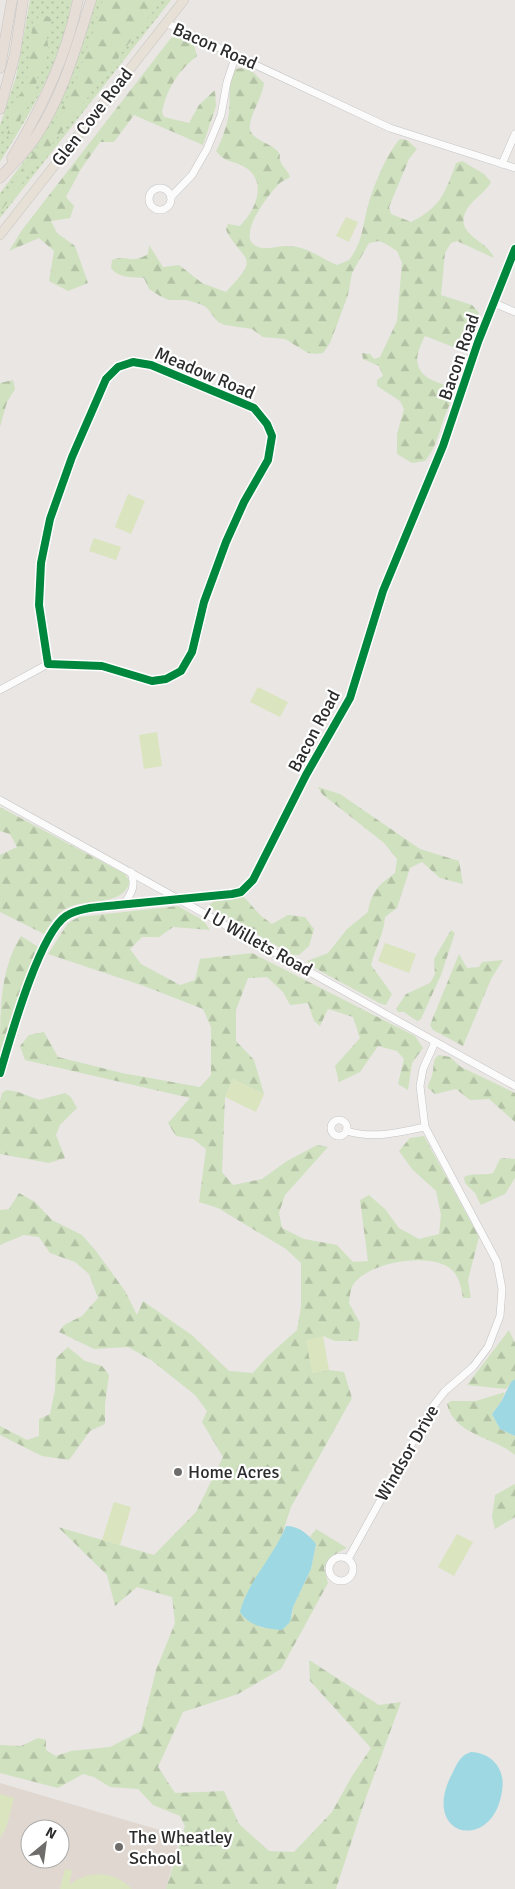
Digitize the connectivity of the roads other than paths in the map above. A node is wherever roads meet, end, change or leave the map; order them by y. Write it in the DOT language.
graph roads {
  1 [pos="12,0"];
  2 [pos="23,0"];
  3 [pos="78,0"];
  4 [pos="91,0"];
  5 [pos="184,0"];
  6 [pos="166,23"];
  7 [pos="236,55"];
  8 [pos="0,68"];
  9 [pos="0,110"];
  10 [pos="515,134"];
  11 [pos="502,164"];
  12 [pos="515,168"];
  13 [pos="0,178"];
  14 [pos="171,197"];
  15 [pos="0,235"];
  16 [pos="515,249"];
  17 [pos="494,303"];
  18 [pos="515,312"];
  19 [pos="48,664"];
  20 [pos="0,690"];
  21 [pos="0,800"];
  22 [pos="131,872"];
  23 [pos="179,898"];
  24 [pos="123,905"];
  25 [pos="434,1042"];
  26 [pos="0,1072"];
  27 [pos="515,1086"];
  28 [pos="424,1126"];
  29 [pos="346,1131"];
  30 [pos="348,1559"];
  1 -- 8 [label="highway"];
  2 -- 9 [label="highway"];
  3 -- 13 [label="highway"];
  4 -- 13 [label="highway"];
  5 -- 6 [label="main road, Glen Cove Road"];
  6 -- 7 [label="street, Bacon Road"];
  6 -- 15 [label="main road, Glen Cove Road"];
  7 -- 11 [label="street, Bacon Road"];
  7 -- 14 [label="street"];
  10 -- 11 [label="street"];
  11 -- 12 [label="street, Bacon Road"];
  16 -- 17 [label="street, Bacon Road"];
  17 -- 18 [label="street"];
  17 -- 23 [label="street, Bacon Road"];
  19 -- 19 [label="street, Meadow Road"];
  19 -- 20 [label="street"];
  21 -- 22 [label="street, I U Willets Road"];
  22 -- 23 [label="street, I U Willets Road"];
  22 -- 24 [label="street"];
  23 -- 24 [label="street, Bacon Road"];
  23 -- 25 [label="street, I U Willets Road"];
  24 -- 26 [label="street, Bacon Road"];
  25 -- 27 [label="street, I U Willets Road"];
  25 -- 28 [label="street, Windsor Drive"];
  28 -- 29 [label="street"];
  28 -- 30 [label="street, Windsor Drive"];
}
